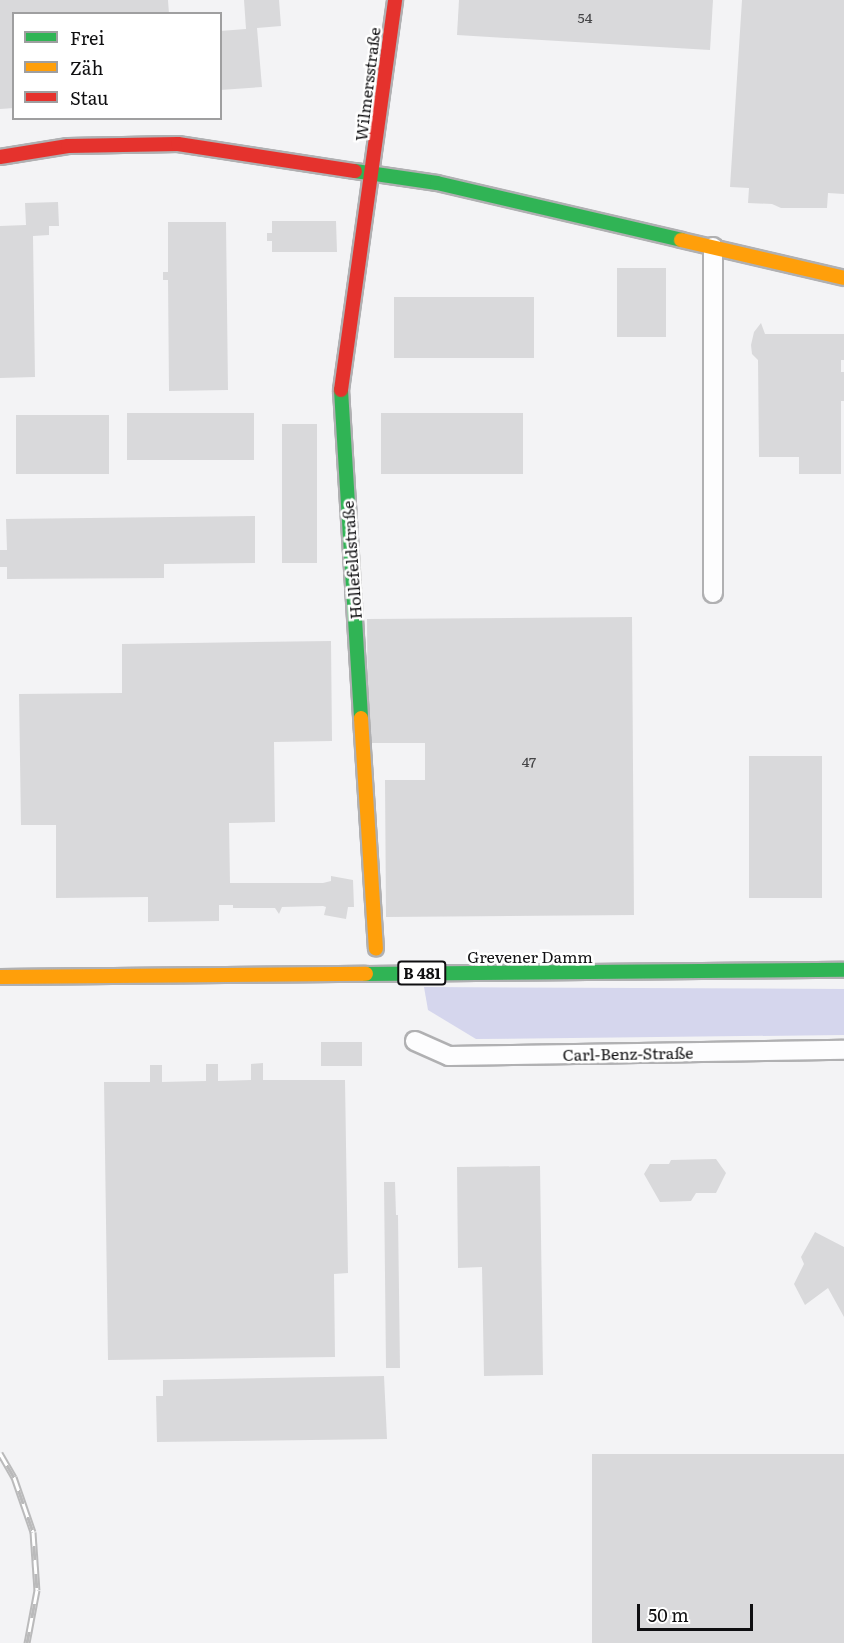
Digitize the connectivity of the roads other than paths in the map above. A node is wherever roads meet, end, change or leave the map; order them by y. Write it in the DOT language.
graph roads {
  1 [pos="395,0"];
  2 [pos="0,157"];
  3 [pos="373,173"];
  4 [pos="713,247"];
  5 [pos="844,278"];
  6 [pos="712,593"];
  7 [pos="376,949"];
  8 [pos="844,970"];
  9 [pos="0,977"];
  10 [pos="415,1041"];
  11 [pos="844,1050"];
  1 -- 3 [label="street, Wilmersstraße"];
  2 -- 3 [label="street"];
  3 -- 4 [label="street"];
  3 -- 7 [label="street, Hollefeldstraße"];
  4 -- 5 [label="street"];
  4 -- 6 [label="street"];
  8 -- 9 [label="street, Grevener Damm / B 481"];
  10 -- 11 [label="street, Carl-Benz-Straße"];
}
